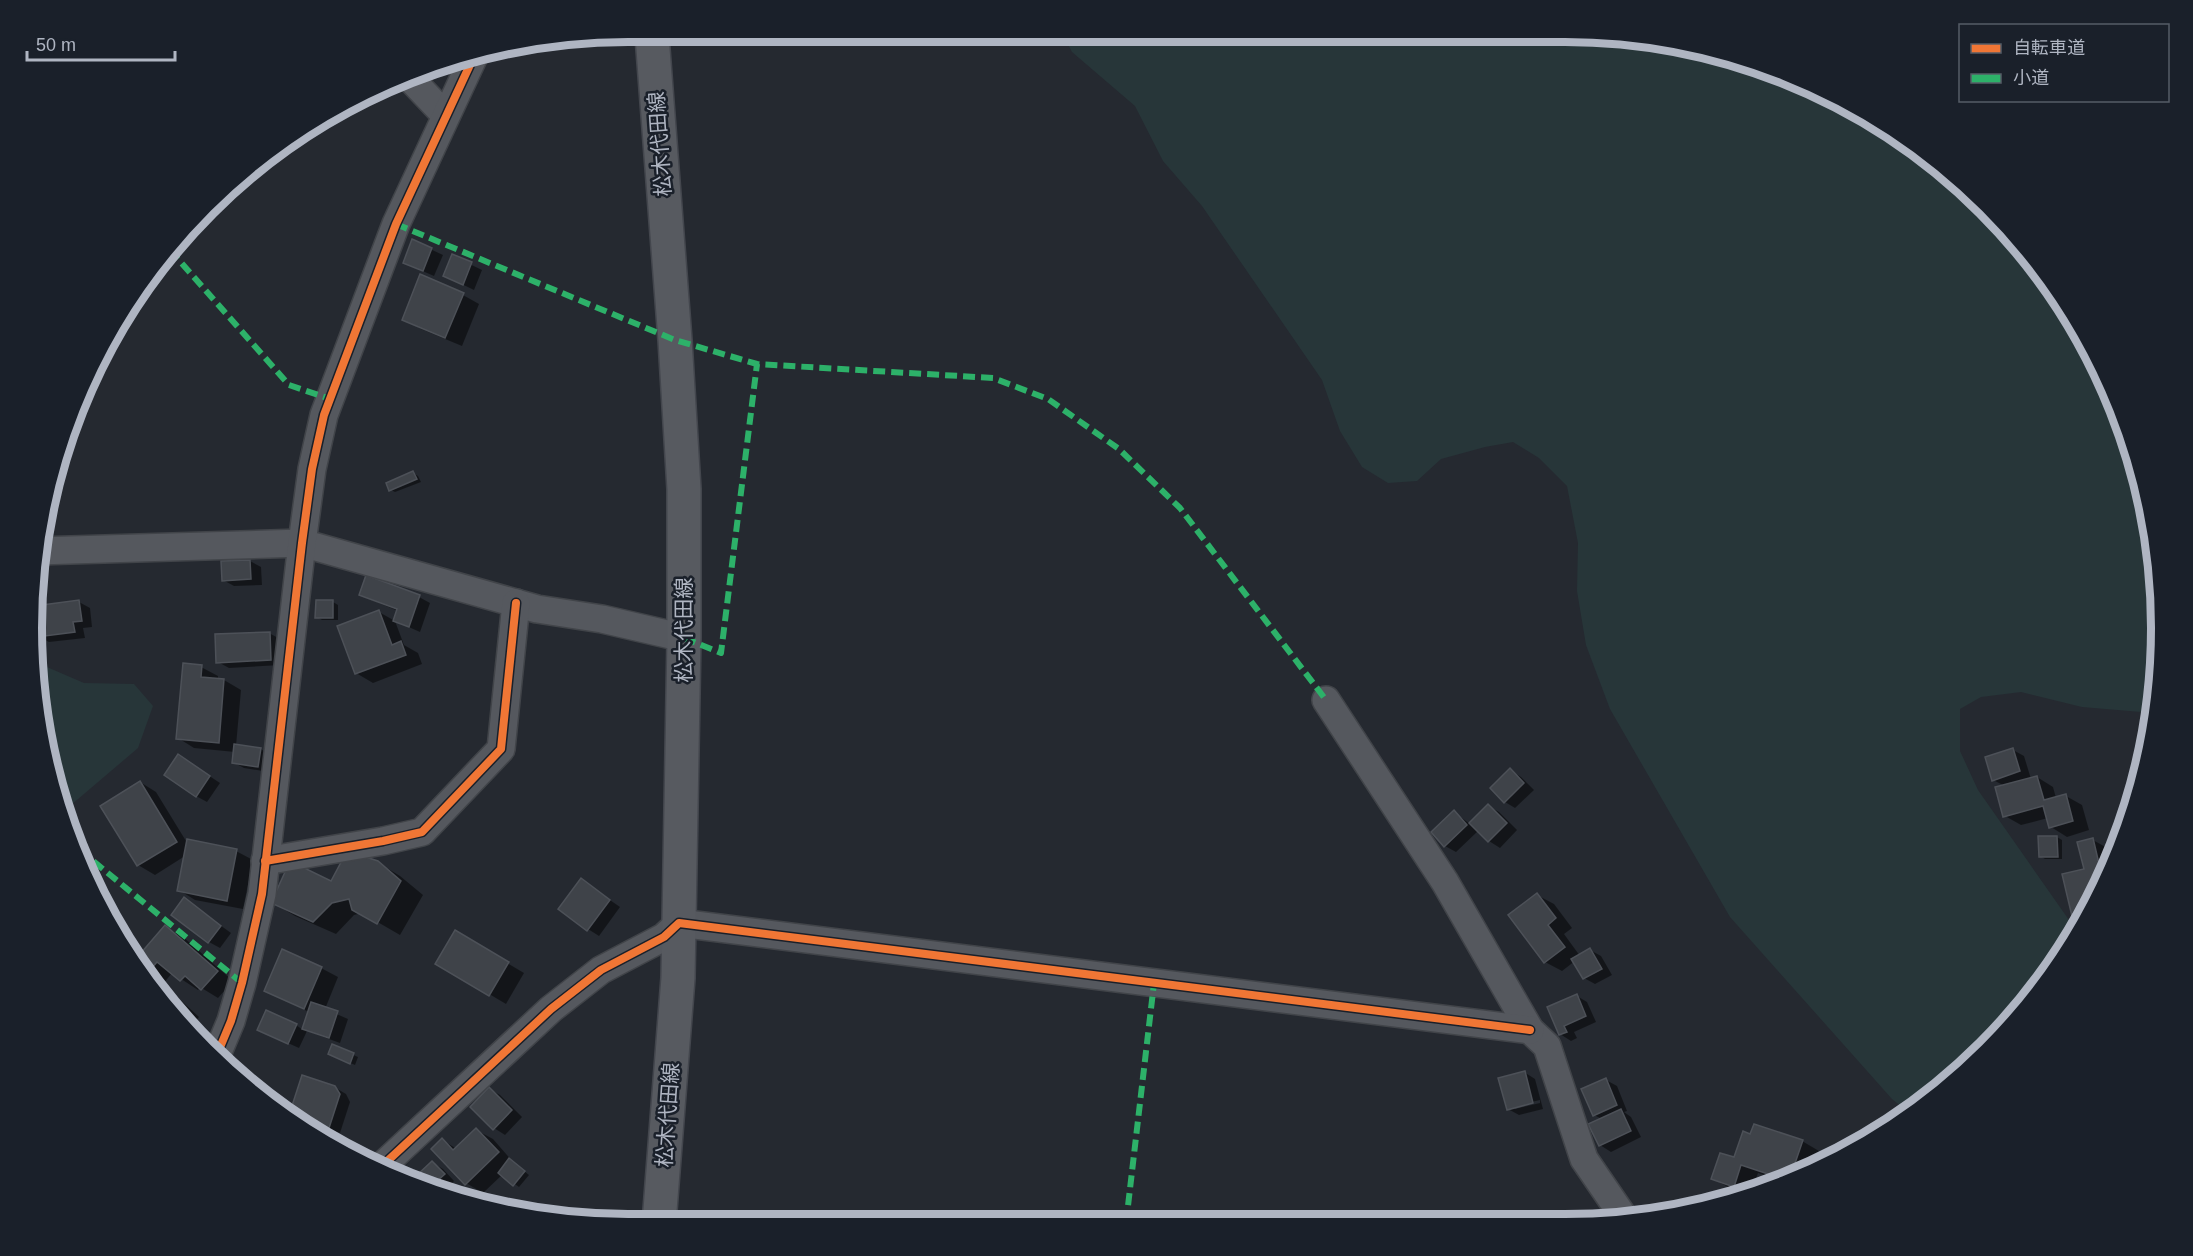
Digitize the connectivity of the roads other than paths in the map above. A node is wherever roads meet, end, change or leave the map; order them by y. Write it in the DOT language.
graph roads {
  1 [pos="652,42"];
  2 [pos="470,64"];
  3 [pos="415,83"];
  4 [pos="445,115"];
  5 [pos="302,543"];
  6 [pos="47,551"];
  7 [pos="516,603"];
  8 [pos="684,638"];
  9 [pos="1326,700"];
  10 [pos="265,861"];
  11 [pos="679,923"];
  12 [pos="1530,1030"];
  13 [pos="220,1048"];
  14 [pos="387,1162"];
  15 [pos="1620,1211"];
  16 [pos="659,1214"];
  1 -- 8 [label="main road, 松木代田線"];
  2 -- 4 [label="street"];
  3 -- 4 [label="street"];
  4 -- 5 [label="street"];
  5 -- 6 [label="street"];
  5 -- 7 [label="street"];
  5 -- 10 [label="street"];
  7 -- 8 [label="street"];
  7 -- 10 [label="street"];
  8 -- 11 [label="main road, 松木代田線"];
  9 -- 12 [label="street"];
  10 -- 13 [label="street"];
  11 -- 12 [label="street"];
  11 -- 14 [label="street"];
  11 -- 16 [label="main road, 松木代田線"];
  12 -- 15 [label="street"];
}
